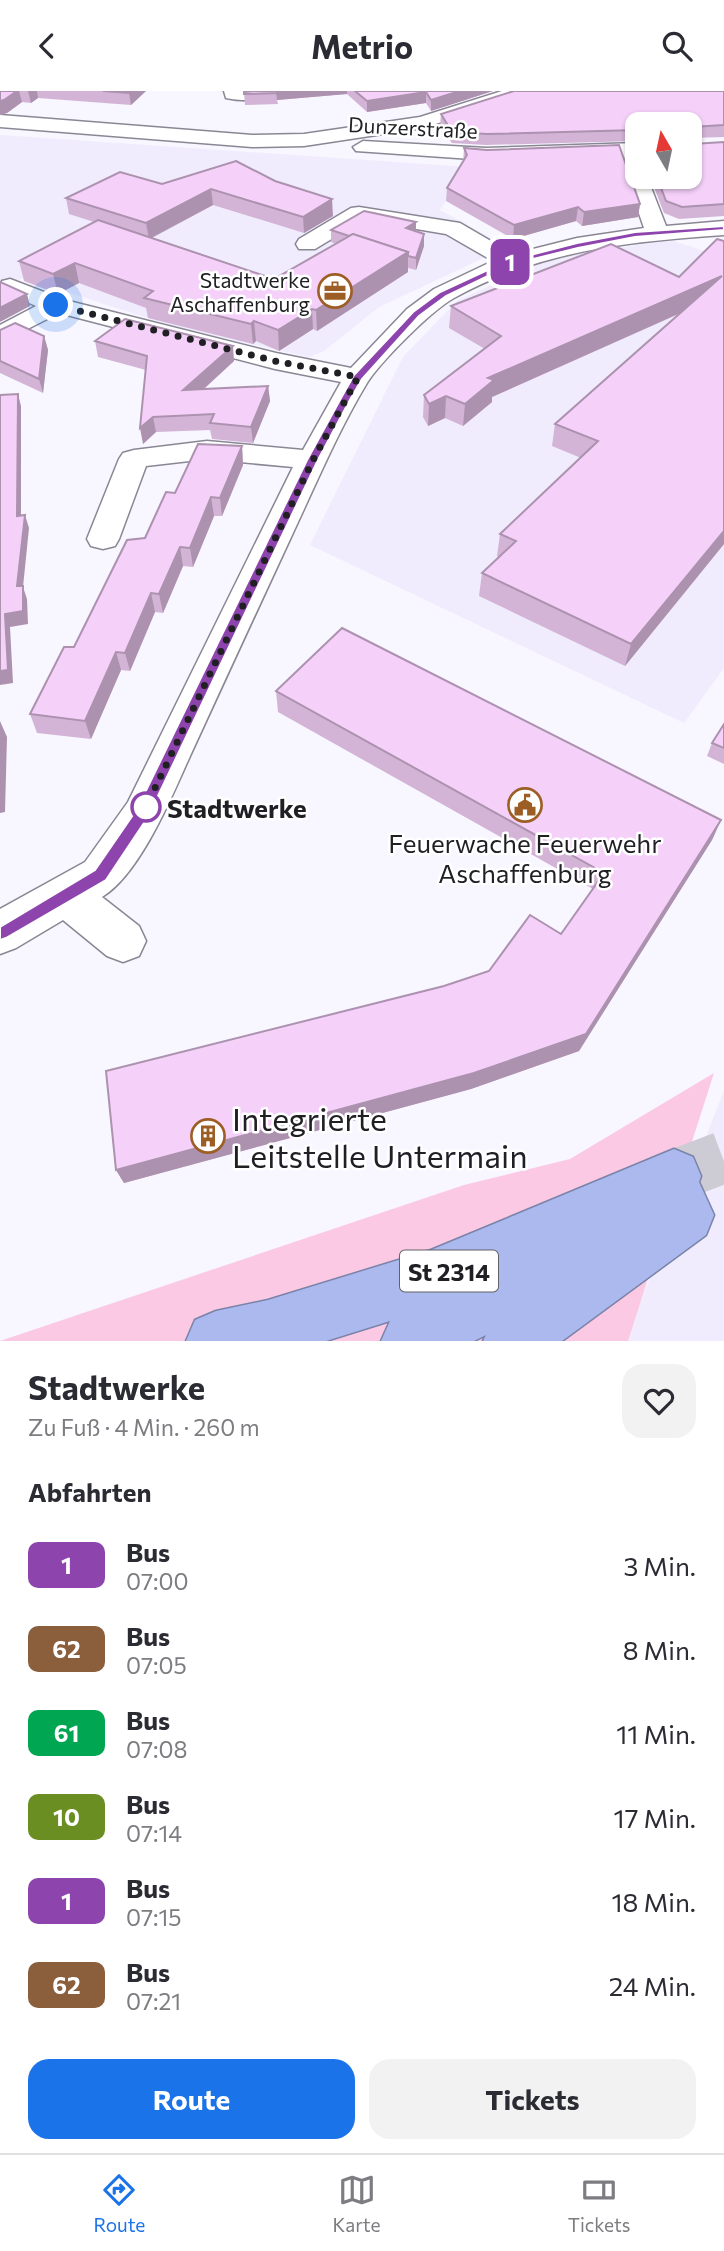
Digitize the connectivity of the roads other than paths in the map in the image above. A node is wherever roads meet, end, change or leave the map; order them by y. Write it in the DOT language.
graph roads {
  1 [pos="233,91"];
  2 [pos="520,91"];
  3 [pos="270,93"];
  4 [pos="0,121"];
  5 [pos="313,139"];
  6 [pos="625,149"];
  7 [pos="643,189"];
  8 [pos="327,205"];
  9 [pos="359,213"];
  10 [pos="660,233"];
  11 [pos="717,235"];
  12 [pos="307,244"];
  13 [pos="510,262"];
  14 [pos="10,286"];
  15 [pos="56,305"];
  16 [pos="0,335"];
  17 [pos="358,377"];
  18 [pos="313,460"];
  19 [pos="103,540"];
  20 [pos="66,895"];
  21 [pos="0,933"];
  22 [pos="123,941"];
  23 [pos="685,1191"];
  24 [pos="216,1341"];
  25 [pos="411,1341"];
  26 [pos="513,1341"];
  1 -- 3 [label="street"];
  2 -- 5 [label="street"];
  4 -- 5 [label="street"];
  5 -- 6 [label="street, Dunzerstraße"];
  7 -- 10 [label="street"];
  8 -- 9 [label="street"];
  9 -- 12 [label="street"];
  9 -- 13 [label="street"];
  10 -- 11 [label="street"];
  10 -- 13 [label="street"];
  13 -- 17 [label="street"];
  14 -- 15 [label="street"];
  15 -- 16 [label="street"];
  15 -- 17 [label="street"];
  17 -- 18 [label="street"];
  18 -- 19 [label="street"];
  18 -- 20 [label="street"];
  20 -- 21 [label="street"];
  20 -- 22 [label="street"];
  23 -- 24 [label="highway, St 2314"];
  23 -- 25 [label="highway, St 2314"];
  23 -- 26 [label="highway"];
}
